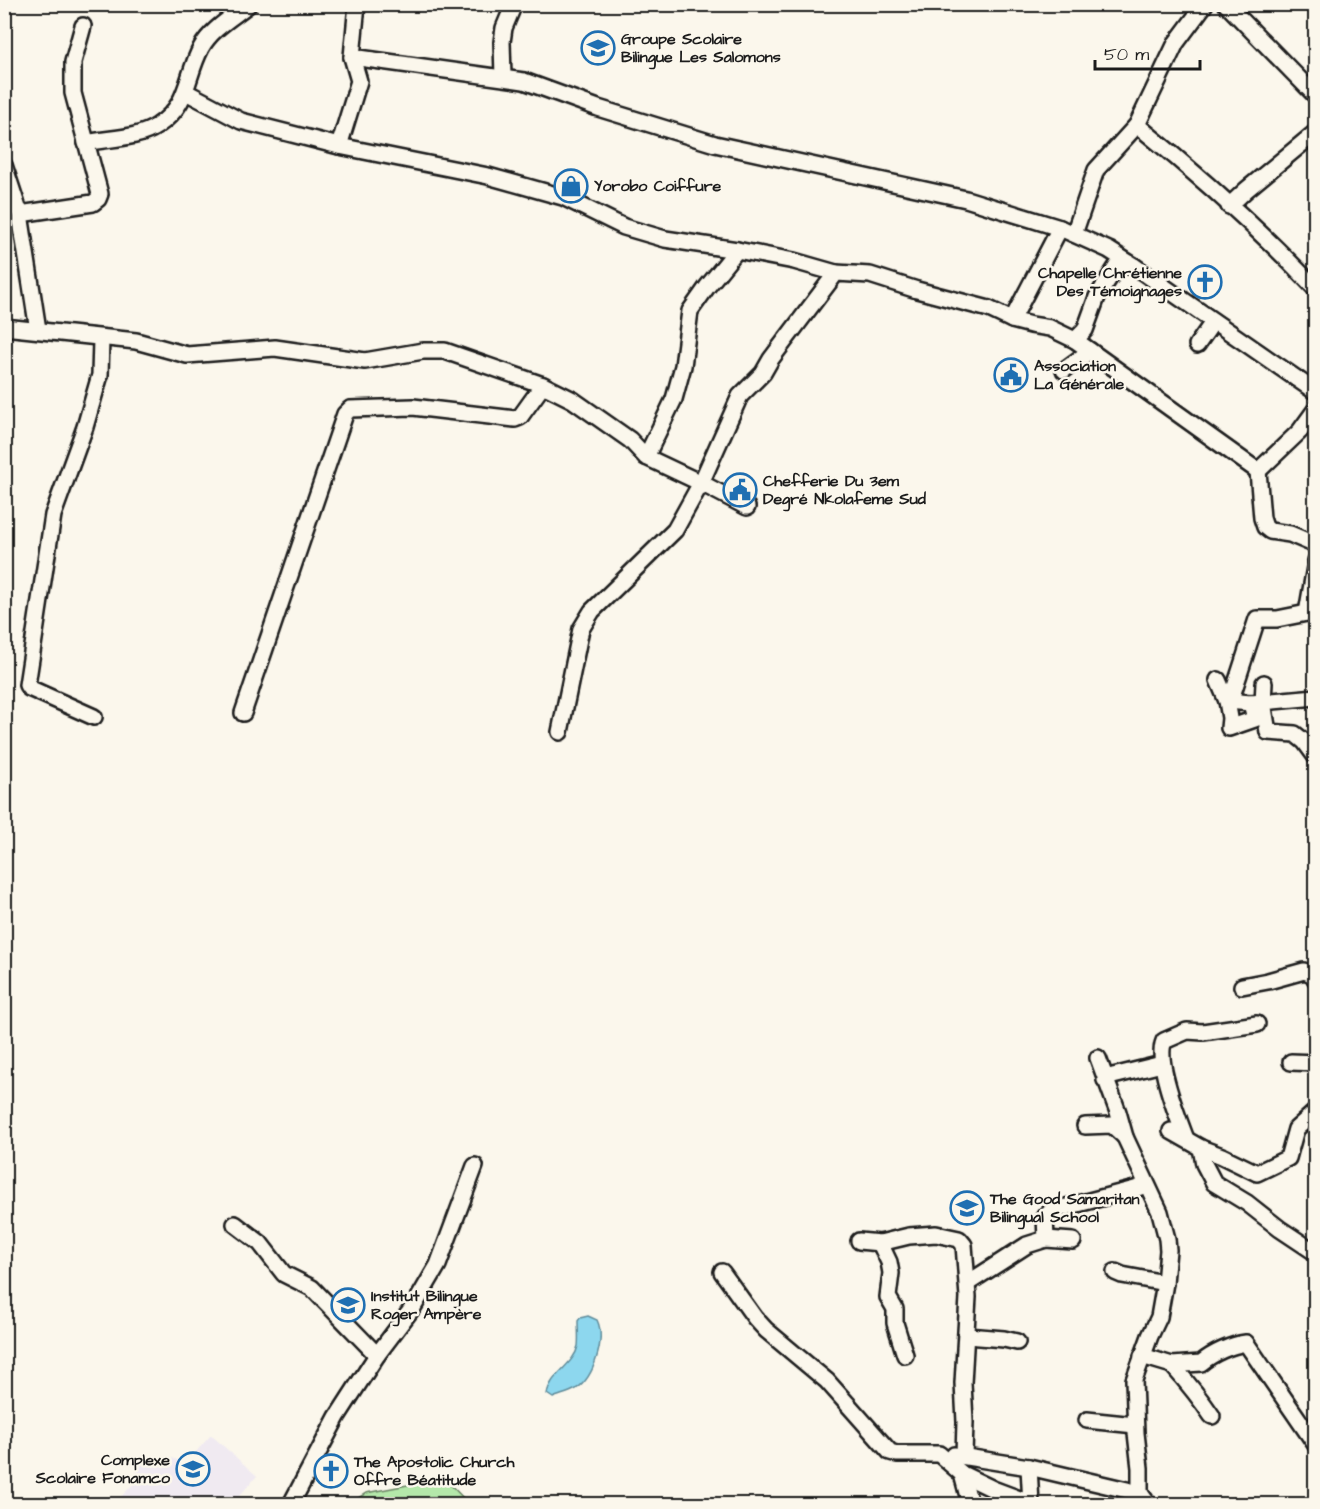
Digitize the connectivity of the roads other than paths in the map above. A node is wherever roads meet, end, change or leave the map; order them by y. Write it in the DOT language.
graph roads {
  1 [pos="249,4"];
  2 [pos="357,4"];
  3 [pos="514,4"];
  4 [pos="1205,4"];
  5 [pos="1226,4"];
  6 [pos="83,26"];
  7 [pos="352,57"];
  8 [pos="503,77"];
  9 [pos="186,92"];
  10 [pos="1316,96"];
  11 [pos="1137,125"];
  12 [pos="1316,132"];
  13 [pos="86,143"];
  14 [pos="339,146"];
  15 [pos="4,165"];
  16 [pos="1230,206"];
  17 [pos="20,214"];
  18 [pos="1067,231"];
  19 [pos="737,250"];
  20 [pos="1134,266"];
  21 [pos="836,273"];
  22 [pos="1316,289"];
  23 [pos="1012,320"];
  24 [pos="1213,322"];
  25 [pos="4,327"];
  26 [pos="39,330"];
  27 [pos="101,339"];
  28 [pos="1076,340"];
  29 [pos="1197,345"];
  30 [pos="1090,351"];
  31 [pos="1064,370"];
  32 [pos="543,385"];
  33 [pos="1316,392"];
  34 [pos="1316,410"];
  35 [pos="646,457"];
  36 [pos="1258,471"];
  37 [pos="701,483"];
  38 [pos="747,507"];
  39 [pos="1316,545"];
  40 [pos="1316,561"];
  41 [pos="1311,614"];
  42 [pos="1218,680"];
  43 [pos="1264,683"];
  44 [pos="1316,697"];
  45 [pos="1227,701"];
  46 [pos="1257,703"];
  47 [pos="243,713"];
  48 [pos="94,717"];
  49 [pos="560,732"];
  50 [pos="1316,757"];
  51 [pos="1316,980"];
  52 [pos="1242,986"];
  53 [pos="1257,1024"];
  54 [pos="1098,1058"];
  55 [pos="1291,1062"];
  56 [pos="1316,1063"];
  57 [pos="1162,1064"];
  58 [pos="1105,1080"];
  59 [pos="1316,1111"];
  60 [pos="1085,1126"];
  61 [pos="1172,1131"];
  62 [pos="1125,1137"];
  63 [pos="1186,1140"];
  64 [pos="1201,1148"];
  65 [pos="476,1166"];
  66 [pos="1146,1185"];
  67 [pos="235,1224"];
  68 [pos="1046,1239"];
  69 [pos="859,1241"];
  70 [pos="1073,1241"];
  71 [pos="880,1243"];
  72 [pos="1316,1253"];
  73 [pos="722,1272"];
  74 [pos="1115,1272"];
  75 [pos="968,1283"];
  76 [pos="1165,1283"];
  77 [pos="967,1336"];
  78 [pos="1017,1342"];
  79 [pos="377,1355"];
  80 [pos="905,1355"];
  81 [pos="1142,1356"];
  82 [pos="1172,1365"];
  83 [pos="1212,1416"];
  84 [pos="1087,1420"];
  85 [pos="1136,1425"];
  86 [pos="1316,1446"];
  87 [pos="939,1454"];
  88 [pos="964,1455"];
  89 [pos="1029,1467"];
  90 [pos="962,1474"];
  91 [pos="1144,1499"];
  92 [pos="291,1504"];
  93 [pos="970,1504"];
  94 [pos="1030,1504"];
  1 -- 9 [label="street"];
  2 -- 7 [label="street"];
  3 -- 8 [label="street"];
  4 -- 11 [label="street"];
  5 -- 10 [label="street"];
  6 -- 13 [label="street"];
  7 -- 8 [label="street"];
  7 -- 14 [label="street"];
  8 -- 18 [label="street"];
  9 -- 13 [label="street"];
  9 -- 14 [label="street"];
  11 -- 16 [label="street"];
  11 -- 18 [label="street"];
  12 -- 16 [label="street"];
  13 -- 17 [label="street"];
  14 -- 19 [label="street"];
  15 -- 17 [label="street"];
  16 -- 22 [label="street"];
  17 -- 26 [label="street"];
  18 -- 20 [label="street"];
  18 -- 23 [label="street"];
  19 -- 21 [label="street"];
  19 -- 35 [label="street"];
  20 -- 24 [label="street"];
  20 -- 28 [label="street"];
  21 -- 23 [label="street"];
  21 -- 37 [label="street"];
  23 -- 28 [label="street"];
  24 -- 29 [label="street"];
  24 -- 33 [label="street"];
  25 -- 26 [label="street"];
  26 -- 27 [label="street"];
  27 -- 32 [label="street"];
  27 -- 48 [label="street"];
  28 -- 30 [label="street"];
  30 -- 31 [label="street"];
  30 -- 36 [label="street"];
  32 -- 35 [label="street"];
  32 -- 47 [label="street"];
  34 -- 36 [label="street"];
  35 -- 37 [label="street"];
  36 -- 39 [label="street"];
  37 -- 38 [label="street"];
  37 -- 49 [label="street"];
  40 -- 41 [label="street"];
  41 -- 45 [label="street"];
  42 -- 45 [label="street"];
  43 -- 46 [label="street"];
  44 -- 46 [label="street"];
  45 -- 46 [label="street"];
  45 -- 46 [label="street"];
  46 -- 50 [label="street"];
  51 -- 52 [label="street"];
  53 -- 57 [label="street"];
  54 -- 58 [label="street"];
  55 -- 56 [label="street"];
  57 -- 58 [label="street"];
  57 -- 63 [label="street"];
  58 -- 62 [label="street"];
  59 -- 64 [label="street"];
  60 -- 62 [label="street"];
  61 -- 63 [label="street"];
  62 -- 66 [label="street"];
  63 -- 64 [label="street"];
  64 -- 72 [label="street"];
  65 -- 79 [label="street"];
  66 -- 68 [label="street"];
  66 -- 76 [label="street"];
  67 -- 79 [label="street"];
  68 -- 70 [label="street"];
  68 -- 75 [label="street"];
  69 -- 71 [label="street"];
  71 -- 75 [label="street"];
  71 -- 80 [label="street"];
  73 -- 87 [label="street"];
  74 -- 76 [label="street"];
  75 -- 77 [label="street"];
  76 -- 81 [label="street"];
  77 -- 78 [label="street"];
  77 -- 88 [label="street"];
  79 -- 92 [label="street"];
  81 -- 82 [label="street"];
  81 -- 85 [label="street"];
  82 -- 83 [label="street"];
  82 -- 86 [label="street"];
  84 -- 85 [label="street"];
  85 -- 91 [label="street"];
  87 -- 88 [label="street"];
  87 -- 90 [label="street"];
  88 -- 89 [label="street"];
  89 -- 91 [label="street"];
  89 -- 94 [label="street"];
  90 -- 93 [label="street"];
  90 -- 94 [label="street"];
}
